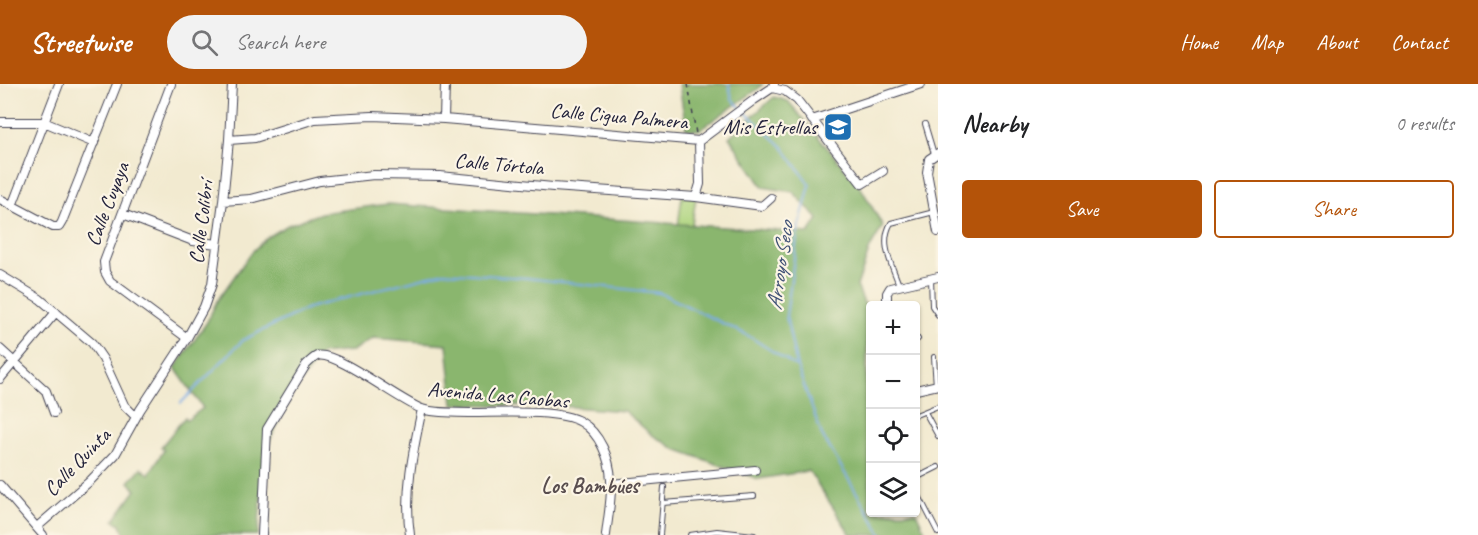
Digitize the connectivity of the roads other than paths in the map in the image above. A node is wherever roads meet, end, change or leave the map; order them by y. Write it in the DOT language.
graph roads {
  1 [pos="59,84"];
  2 [pos="117,84"];
  3 [pos="171,84"];
  4 [pos="232,84"];
  5 [pos="445,84"];
  6 [pos="921,84"];
  7 [pos="773,86"];
  8 [pos="444,119"];
  9 [pos="812,120"];
  10 [pos="0,122"];
  11 [pos="44,122"];
  12 [pos="925,124"];
  13 [pos="229,140"];
  14 [pos="699,141"];
  15 [pos="94,142"];
  16 [pos="936,154"];
  17 [pos="883,171"];
  18 [pos="696,197"];
  19 [pos="771,198"];
  20 [pos="0,199"];
  21 [pos="222,201"];
  22 [pos="12,206"];
  23 [pos="934,212"];
  24 [pos="123,214"];
  25 [pos="938,232"];
  26 [pos="217,244"];
  27 [pos="0,275"];
  28 [pos="934,278"];
  29 [pos="900,285"];
  30 [pos="887,301"];
  31 [pos="56,312"];
  32 [pos="938,315"];
  33 [pos="187,338"];
  34 [pos="0,349"];
  35 [pos="175,356"];
  36 [pos="934,357"];
  37 [pos="15,361"];
  38 [pos="0,379"];
  39 [pos="937,385"];
  40 [pos="920,389"];
  41 [pos="938,406"];
  42 [pos="422,409"];
  43 [pos="925,412"];
  44 [pos="54,413"];
  45 [pos="920,414"];
  46 [pos="136,417"];
  47 [pos="938,436"];
  48 [pos="938,467"];
  49 [pos="755,470"];
  50 [pos="920,476"];
  51 [pos="611,484"];
  52 [pos="0,485"];
  53 [pos="664,487"];
  54 [pos="754,496"];
  55 [pos="920,498"];
  56 [pos="663,503"];
  57 [pos="936,523"];
  58 [pos="37,527"];
  59 [pos="938,533"];
  60 [pos="43,535"];
  61 [pos="262,535"];
  62 [pos="410,535"];
  63 [pos="606,535"];
  64 [pos="660,535"];
  65 [pos="690,535"];
  66 [pos="754,535"];
  1 -- 11 [label="street"];
  2 -- 15 [label="street"];
  3 -- 24 [label="street, Calle Cuyaya"];
  4 -- 13 [label="street, Calle Colibrí"];
  5 -- 8 [label="street"];
  6 -- 9 [label="street"];
  7 -- 9 [label="street"];
  7 -- 14 [label="street, Calle Cigua Palmera"];
  8 -- 13 [label="street, Calle Cigua Palmera"];
  8 -- 14 [label="street, Calle Cigua Palmera"];
  9 -- 17 [label="street"];
  10 -- 11 [label="street"];
  11 -- 15 [label="street"];
  11 -- 22 [label="street"];
  12 -- 16 [label="lane"];
  13 -- 21 [label="street, Calle Colibrí"];
  14 -- 18 [label="street"];
  15 -- 22 [label="street"];
  16 -- 23 [label="street"];
  18 -- 19 [label="street, Calle Tórtola"];
  18 -- 21 [label="street, Calle Tórtola"];
  20 -- 22 [label="street"];
  21 -- 26 [label="street, Calle Colibrí"];
  23 -- 25 [label="street"];
  23 -- 29 [label="lane"];
  24 -- 26 [label="street"];
  24 -- 33 [label="street, Calle Cuyaya"];
  26 -- 33 [label="street, Calle Colibrí"];
  27 -- 31 [label="street"];
  28 -- 29 [label="street"];
  28 -- 32 [label="lane"];
  29 -- 30 [label="street"];
  31 -- 37 [label="street"];
  31 -- 46 [label="street"];
  33 -- 35 [label="street, Calle Colibrí"];
  34 -- 37 [label="street"];
  35 -- 46 [label="street, Calle Quinta"];
  36 -- 39 [label="lane"];
  37 -- 38 [label="street"];
  37 -- 44 [label="street"];
  39 -- 40 [label="street"];
  41 -- 43 [label="lane"];
  42 -- 51 [label="street, Avenida Las Caobas"];
  42 -- 61 [label="street, Avenida Las Caobas"];
  42 -- 62 [label="street"];
  43 -- 45 [label="lane"];
  43 -- 47 [label="lane"];
  46 -- 58 [label="street, Calle Quinta"];
  48 -- 50 [label="lane"];
  49 -- 51 [label="street"];
  51 -- 63 [label="street, Avenida Las Caobas"];
  52 -- 58 [label="street"];
  53 -- 56 [label="lane"];
  54 -- 56 [label="lane"];
  55 -- 57 [label="lane"];
  56 -- 64 [label="lane"];
  57 -- 59 [label="lane"];
  58 -- 60 [label="street"];
  65 -- 66 [label="lane"];
}
